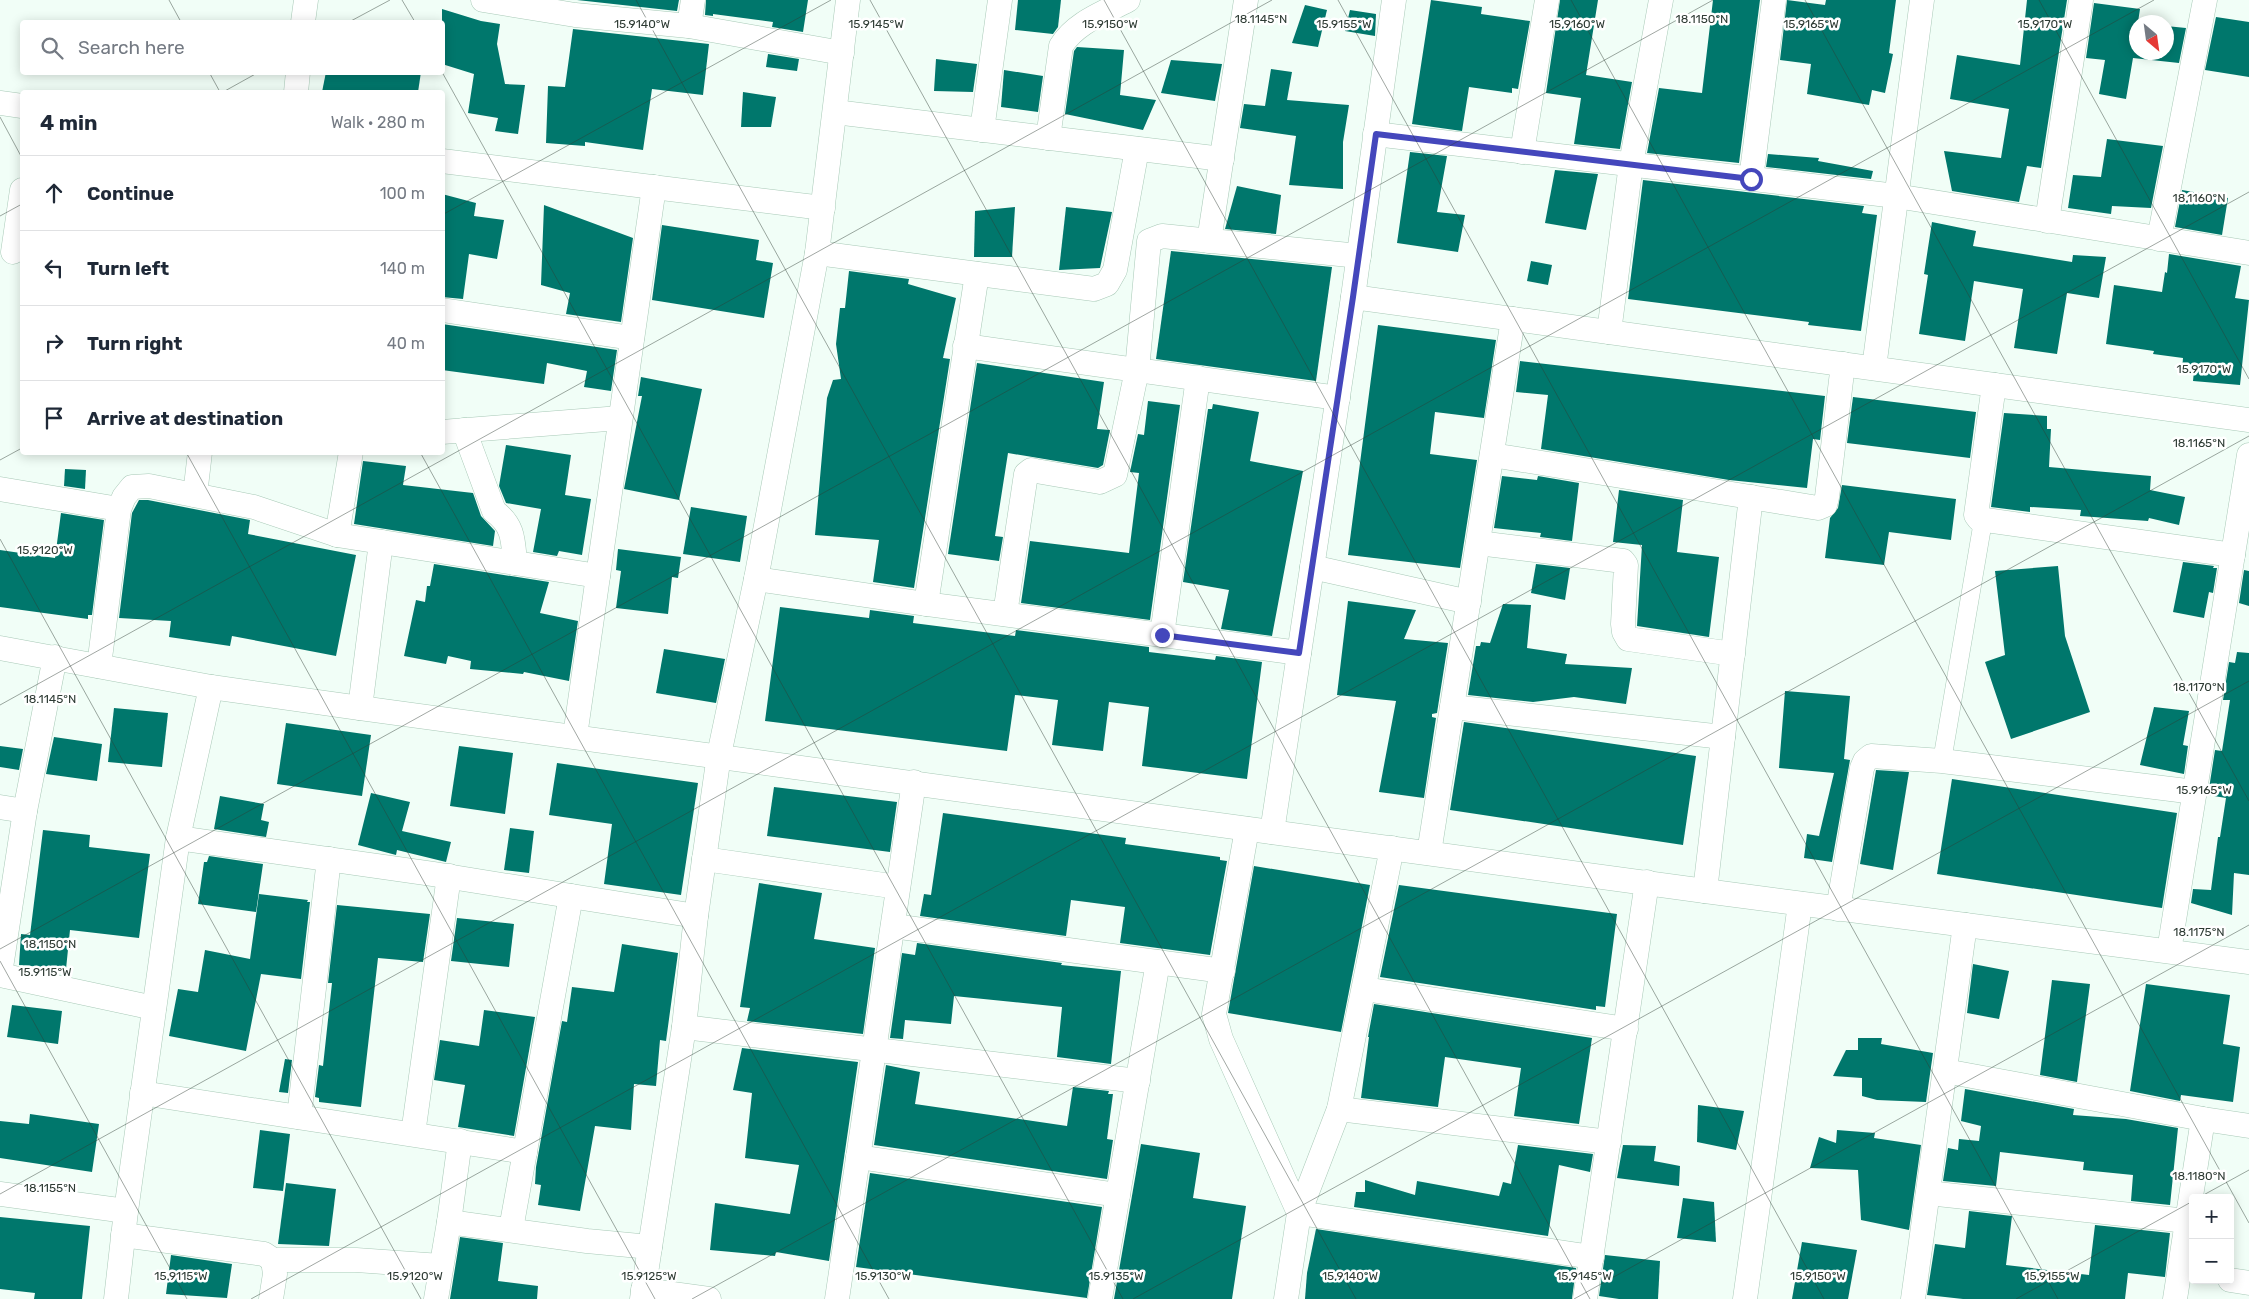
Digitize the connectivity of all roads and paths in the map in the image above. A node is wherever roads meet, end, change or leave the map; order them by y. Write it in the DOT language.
graph roads {
  1 [pos="306,0"];
  2 [pos="483,0"];
  3 [pos="692,0"];
  4 [pos="848,0"];
  5 [pos="1000,0"];
  6 [pos="1128,0"];
  7 [pos="1246,0"];
  8 [pos="1394,0"];
  9 [pos="1547,0"];
  10 [pos="1661,0"];
  11 [pos="1774,0"];
  12 [pos="1922,0"];
  13 [pos="2081,0"];
  14 [pos="2205,0"];
  15 [pos="576,8"];
  16 [pos="303,20"];
  17 [pos="688,26"];
  18 [pos="842,53"];
  19 [pos="298,75"];
  20 [pos="296,90"];
  21 [pos="0,103"];
  22 [pos="20,106"];
  23 [pos="835,112"];
  24 [pos="982,130"];
  25 [pos="1376,134"];
  26 [pos="1048,138"];
  27 [pos="1137,149"];
  28 [pos="1522,152"];
  29 [pos="1222,159"];
  30 [pos="445,161"];
  31 [pos="1631,164"];
  32 [pos="1751,179"];
  33 [pos="654,187"];
  34 [pos="1896,196"];
  35 [pos="20,202"];
  36 [pos="823,208"];
  37 [pos="2047,221"];
  38 [pos="2159,239"];
  39 [pos="1209,241"];
  40 [pos="12,252"];
  41 [pos="817,253"];
  42 [pos="2249,253"];
  43 [pos="1359,256"];
  44 [pos="1145,268"];
  45 [pos="1115,270"];
  46 [pos="977,274"];
  47 [pos="1353,297"];
  48 [pos="445,310"];
  49 [pos="1513,319"];
  50 [pos="1610,332"];
  51 [pos="632,338"];
  52 [pos="965,346"];
  53 [pos="1843,364"];
  54 [pos="1874,368"];
  55 [pos="1137,370"];
  56 [pos="1198,378"];
  57 [pos="1994,385"];
  58 [pos="1338,398"];
  59 [pos="620,418"];
  60 [pos="2249,420"];
  61 [pos="453,431"];
  62 [pos="200,455"];
  63 [pos="350,455"];
  64 [pos="1492,455"];
  65 [pos="2249,455"];
  66 [pos="0,489"];
  67 [pos="195,495"];
  68 [pos="1751,497"];
  69 [pos="120,509"];
  70 [pos="1982,521"];
  71 [pos="337,535"];
  72 [pos="380,542"];
  73 [pos="1478,543"];
  74 [pos="2233,555"];
  75 [pos="515,563"];
  76 [pos="1312,568"];
  77 [pos="598,576"];
  78 [pos="756,580"];
  79 [pos="1469,602"];
  80 [pos="926,604"];
  81 [pos="1005,614"];
  82 [pos="1162,635"];
  83 [pos="0,648"];
  84 [pos="1299,653"];
  85 [pos="1732,654"];
  86 [pos="55,657"];
  87 [pos="99,666"];
  88 [pos="211,687"];
  89 [pos="1452,707"];
  90 [pos="360,708"];
  91 [pos="575,736"];
  92 [pos="1723,737"];
  93 [pos="719,755"];
  94 [pos="1942,761"];
  95 [pos="914,782"];
  96 [pos="2195,792"];
  97 [pos="0,807"];
  98 [pos="25,812"];
  99 [pos="1246,828"];
  100 [pos="1272,832"];
  101 [pos="178,838"];
  102 [pos="1392,848"];
  103 [pos="1429,854"];
  104 [pos="329,859"];
  105 [pos="704,859"];
  106 [pos="449,876"];
  107 [pos="1647,882"];
  108 [pos="898,887"];
  109 [pos="1704,892"];
  110 [pos="571,896"];
  111 [pos="1800,904"];
  112 [pos="1838,909"];
  113 [pos="696,916"];
  114 [pos="4,920"];
  115 [pos="1965,925"];
  116 [pos="893,926"];
  117 [pos="2169,952"];
  118 [pos="1158,962"];
  119 [pos="2249,962"];
  120 [pos="1223,971"];
  121 [pos="0,974"];
  122 [pos="1364,989"];
  123 [pos="154,1008"];
  124 [pos="684,1027"];
  125 [pos="1626,1029"];
  126 [pos="874,1049"];
  127 [pos="1945,1071"];
  128 [pos="1138,1081"];
  129 [pos="142,1094"];
  130 [pos="1339,1108"];
  131 [pos="299,1117"];
  132 [pos="2203,1120"];
  133 [pos="2249,1126"];
  134 [pos="413,1134"];
  135 [pos="460,1141"];
  136 [pos="1609,1142"];
  137 [pos="525,1152"];
  138 [pos="858,1157"];
  139 [pos="1928,1193"];
  140 [pos="0,1194"];
  141 [pos="1118,1195"];
  142 [pos="126,1211"];
  143 [pos="1299,1213"];
  144 [pos="2187,1221"];
  145 [pos="449,1222"];
  146 [pos="511,1229"];
  147 [pos="124,1235"];
  148 [pos="650,1247"];
  149 [pos="1592,1257"];
  150 [pos="273,1260"];
  151 [pos="441,1266"];
  152 [pos="2186,1273"];
  153 [pos="2234,1281"];
  154 [pos="2249,1283"];
  155 [pos="643,1294"];
  156 [pos="116,1299"];
  157 [pos="271,1299"];
  158 [pos="436,1299"];
  159 [pos="709,1299"];
  160 [pos="837,1299"];
  161 [pos="1100,1299"];
  162 [pos="1286,1299"];
  163 [pos="1586,1299"];
  164 [pos="1744,1299"];
  165 [pos="1913,1299"];
  166 [pos="2175,1299"];
  1 -- 16 [label="street"];
  2 -- 15 [label="street"];
  3 -- 17 [label="street"];
  4 -- 18 [label="street"];
  5 -- 24 [label="street"];
  6 -- 26 [label="street"];
  7 -- 29 [label="street"];
  8 -- 25 [label="street"];
  9 -- 28 [label="street"];
  10 -- 31 [label="street"];
  11 -- 32 [label="street"];
  12 -- 34 [label="street"];
  13 -- 37 [label="street"];
  14 -- 38 [label="street"];
  15 -- 17 [label="street"];
  17 -- 18 [label="street"];
  18 -- 23 [label="street"];
  19 -- 20 [label="street"];
  21 -- 22 [label="street"];
  23 -- 24 [label="street"];
  23 -- 36 [label="street"];
  24 -- 26 [label="street"];
  25 -- 28 [label="street"];
  25 -- 43 [label="street"];
  26 -- 27 [label="street"];
  27 -- 29 [label="street"];
  27 -- 45 [label="street"];
  28 -- 31 [label="street"];
  29 -- 39 [label="street"];
  30 -- 33 [label="street"];
  31 -- 32 [label="street"];
  31 -- 50 [label="street"];
  32 -- 34 [label="street"];
  33 -- 36 [label="street"];
  33 -- 51 [label="street"];
  34 -- 37 [label="street"];
  34 -- 54 [label="street"];
  35 -- 40 [label="street"];
  36 -- 41 [label="street"];
  37 -- 38 [label="street"];
  38 -- 42 [label="street"];
  39 -- 43 [label="street"];
  39 -- 44 [label="street"];
  41 -- 46 [label="street"];
  41 -- 78 [label="street"];
  43 -- 47 [label="street"];
  44 -- 45 [label="street"];
  44 -- 55 [label="street"];
  45 -- 46 [label="street"];
  46 -- 52 [label="street"];
  47 -- 49 [label="street"];
  47 -- 58 [label="street"];
  48 -- 51 [label="street"];
  49 -- 50 [label="street"];
  49 -- 64 [label="street"];
  50 -- 53 [label="street"];
  51 -- 59 [label="street"];
  52 -- 55 [label="street"];
  52 -- 80 [label="street"];
  53 -- 54 [label="street"];
  53 -- 68 [label="street"];
  54 -- 57 [label="street"];
  55 -- 56 [label="street"];
  55 -- 81 [label="street"];
  56 -- 58 [label="street"];
  56 -- 82 [label="street"];
  57 -- 60 [label="street"];
  57 -- 70 [label="street"];
  58 -- 76 [label="street"];
  59 -- 61 [label="street"];
  59 -- 77 [label="street"];
  61 -- 75 [label="street"];
  62 -- 67 [label="street"];
  63 -- 71 [label="street"];
  64 -- 68 [label="street"];
  64 -- 73 [label="street"];
  65 -- 74 [label="street"];
  66 -- 69 [label="street"];
  67 -- 69 [label="street"];
  67 -- 71 [label="street"];
  68 -- 85 [label="street"];
  69 -- 87 [label="street"];
  70 -- 74 [label="street"];
  70 -- 94 [label="street"];
  71 -- 72 [label="street"];
  72 -- 75 [label="street"];
  72 -- 90 [label="street"];
  73 -- 79 [label="street"];
  73 -- 85 [label="street"];
  74 -- 96 [label="street"];
  75 -- 77 [label="street"];
  76 -- 79 [label="street"];
  76 -- 84 [label="street"];
  77 -- 91 [label="street"];
  78 -- 80 [label="street"];
  78 -- 93 [label="street"];
  79 -- 89 [label="street"];
  80 -- 81 [label="street"];
  81 -- 82 [label="street"];
  82 -- 84 [label="street"];
  83 -- 86 [label="street"];
  84 -- 100 [label="street"];
  85 -- 92 [label="street"];
  86 -- 87 [label="street"];
  86 -- 98 [label="street"];
  87 -- 88 [label="street"];
  88 -- 90 [label="street"];
  88 -- 101 [label="street"];
  89 -- 92 [label="street"];
  89 -- 103 [label="street"];
  90 -- 91 [label="street"];
  91 -- 93 [label="street"];
  92 -- 109 [label="street"];
  93 -- 95 [label="street"];
  93 -- 105 [label="street"];
  94 -- 96 [label="street"];
  94 -- 112 [label="street"];
  95 -- 99 [label="street"];
  95 -- 108 [label="street"];
  96 -- 117 [label="street"];
  97 -- 98 [label="street"];
  98 -- 114 [label="street"];
  99 -- 100 [label="street"];
  99 -- 120 [label="street"];
  100 -- 102 [label="street"];
  101 -- 104 [label="street"];
  101 -- 123 [label="street"];
  102 -- 103 [label="street"];
  102 -- 122 [label="street"];
  103 -- 107 [label="street"];
  104 -- 106 [label="street"];
  104 -- 131 [label="street"];
  105 -- 108 [label="street"];
  105 -- 113 [label="street"];
  106 -- 110 [label="street"];
  106 -- 134 [label="street"];
  107 -- 109 [label="street"];
  107 -- 125 [label="street"];
  108 -- 116 [label="street"];
  109 -- 111 [label="street"];
  110 -- 113 [label="street"];
  110 -- 137 [label="street"];
  111 -- 112 [label="street"];
  111 -- 164 [label="street"];
  112 -- 115 [label="street"];
  113 -- 124 [label="street"];
  114 -- 121 [label="street"];
  115 -- 117 [label="street"];
  115 -- 127 [label="street"];
  116 -- 118 [label="street"];
  116 -- 126 [label="street"];
  117 -- 119 [label="street"];
  118 -- 120 [label="street"];
  118 -- 128 [label="street"];
  120 -- 143 [label="street"];
  121 -- 123 [label="street"];
  122 -- 125 [label="street"];
  122 -- 130 [label="street"];
  123 -- 129 [label="street"];
  124 -- 126 [label="street"];
  124 -- 148 [label="street"];
  125 -- 136 [label="street"];
  126 -- 128 [label="street"];
  126 -- 138 [label="street"];
  127 -- 132 [label="street"];
  127 -- 139 [label="street"];
  128 -- 141 [label="street"];
  129 -- 131 [label="street"];
  129 -- 142 [label="street"];
  130 -- 136 [label="street"];
  130 -- 143 [label="street"];
  131 -- 134 [label="street"];
  132 -- 133 [label="street"];
  132 -- 144 [label="street"];
  134 -- 135 [label="street"];
  135 -- 137 [label="street"];
  135 -- 145 [label="street"];
  136 -- 149 [label="street"];
  137 -- 146 [label="street"];
  138 -- 141 [label="street"];
  138 -- 160 [label="street"];
  139 -- 144 [label="street"];
  139 -- 165 [label="street"];
  140 -- 142 [label="street"];
  141 -- 161 [label="street"];
  142 -- 147 [label="street"];
  143 -- 149 [label="street"];
  143 -- 162 [label="street"];
  144 -- 152 [label="street"];
  145 -- 146 [label="street"];
  145 -- 151 [label="street"];
  146 -- 148 [label="street"];
  147 -- 150 [label="street"];
  147 -- 156 [label="street"];
  148 -- 155 [label="street"];
  149 -- 163 [label="street"];
  150 -- 151 [label="street"];
  150 -- 157 [label="street"];
  151 -- 158 [label="street"];
  152 -- 166 [label="street"];
  153 -- 154 [label="street"];
  155 -- 159 [label="street"];
}
